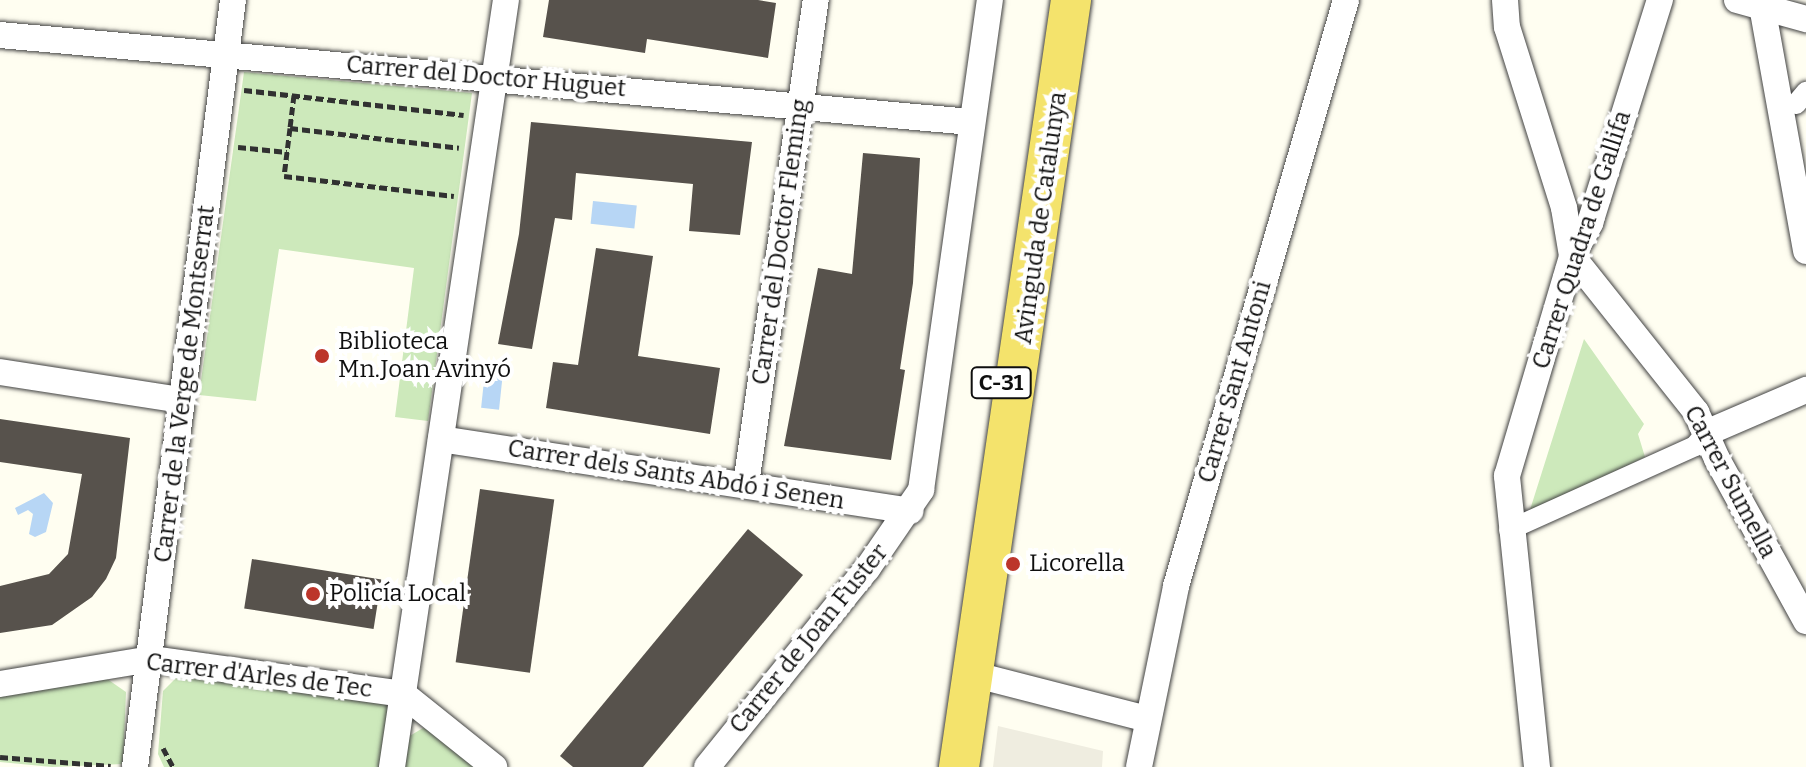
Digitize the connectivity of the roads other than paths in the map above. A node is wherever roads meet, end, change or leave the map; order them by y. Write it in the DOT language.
graph roads {
  1 [pos="233,0"];
  2 [pos="506,0"];
  3 [pos="816,0"];
  4 [pos="990,0"];
  5 [pos="1053,0"];
  6 [pos="1071,0"];
  7 [pos="1346,0"];
  8 [pos="1505,0"];
  9 [pos="1660,0"];
  10 [pos="1750,3"];
  11 [pos="1806,19"];
  12 [pos="0,35"];
  13 [pos="227,53"];
  14 [pos="495,78"];
  15 [pos="801,106"];
  16 [pos="971,122"];
  17 [pos="1806,251"];
  18 [pos="1572,256"];
  19 [pos="0,372"];
  20 [pos="1806,390"];
  21 [pos="181,400"];
  22 [pos="1706,433"];
  23 [pos="441,439"];
  24 [pos="746,484"];
  25 [pos="911,511"];
  26 [pos="1509,530"];
  27 [pos="1806,621"];
  28 [pos="151,659"];
  29 [pos="976,675"];
  30 [pos="0,684"];
  31 [pos="403,694"];
  32 [pos="1147,719"];
  33 [pos="127,763"];
  34 [pos="392,767"];
  35 [pos="494,767"];
  36 [pos="707,767"];
  37 [pos="951,767"];
  38 [pos="959,767"];
  39 [pos="1139,767"];
  40 [pos="1537,767"];
  1 -- 13 [label="street, Carrer de la Verge de Montserrat"];
  2 -- 14 [label="street"];
  3 -- 15 [label="street, Carrer del Doctor Fleming"];
  4 -- 16 [label="street"];
  5 -- 37 [label="main road, Avinguda de Catalunya / C-31"];
  6 -- 29 [label="main road, Avinguda de Catalunya / C-31"];
  7 -- 32 [label="street, Carrer Sant Antoni"];
  8 -- 18 [label="street, Carrer Sumella"];
  9 -- 18 [label="street, Carrer Quadra de Gallifa"];
  10 -- 11 [label="street"];
  10 -- 17 [label="street"];
  12 -- 13 [label="street, Carrer del Doctor Huguet"];
  13 -- 14 [label="street, Carrer del Doctor Huguet"];
  13 -- 21 [label="street, Carrer de la Verge de Montserrat"];
  14 -- 15 [label="street, Carrer del Doctor Huguet"];
  14 -- 23 [label="street"];
  15 -- 16 [label="street, Carrer del Doctor Huguet"];
  15 -- 24 [label="street, Carrer del Doctor Fleming"];
  16 -- 25 [label="street"];
  18 -- 22 [label="street, Carrer Sumella"];
  18 -- 26 [label="street, Carrer Quadra de Gallifa"];
  19 -- 21 [label="street"];
  20 -- 22 [label="street"];
  21 -- 28 [label="street, Carrer de la Verge de Montserrat"];
  22 -- 26 [label="street"];
  22 -- 27 [label="street, Carrer Sumella"];
  23 -- 24 [label="street, Carrer dels Sants Abdó i Senen"];
  23 -- 31 [label="street"];
  24 -- 25 [label="street, Carrer dels Sants Abdó i Senen"];
  25 -- 36 [label="street, Carrer de Joan Fuster"];
  26 -- 40 [label="street, Carrer Quadra de Gallifa"];
  28 -- 30 [label="street, Carrer d'Arles de Tec"];
  28 -- 31 [label="street, Carrer d'Arles de Tec"];
  28 -- 33 [label="street, Carrer de la Verge de Montserrat"];
  29 -- 32 [label="street"];
  29 -- 38 [label="main road, Avinguda de Catalunya / C-31"];
  31 -- 34 [label="street"];
  31 -- 35 [label="street, Carrer d'Arles de Tec"];
  32 -- 39 [label="street, Carrer Sant Antoni"];
}
